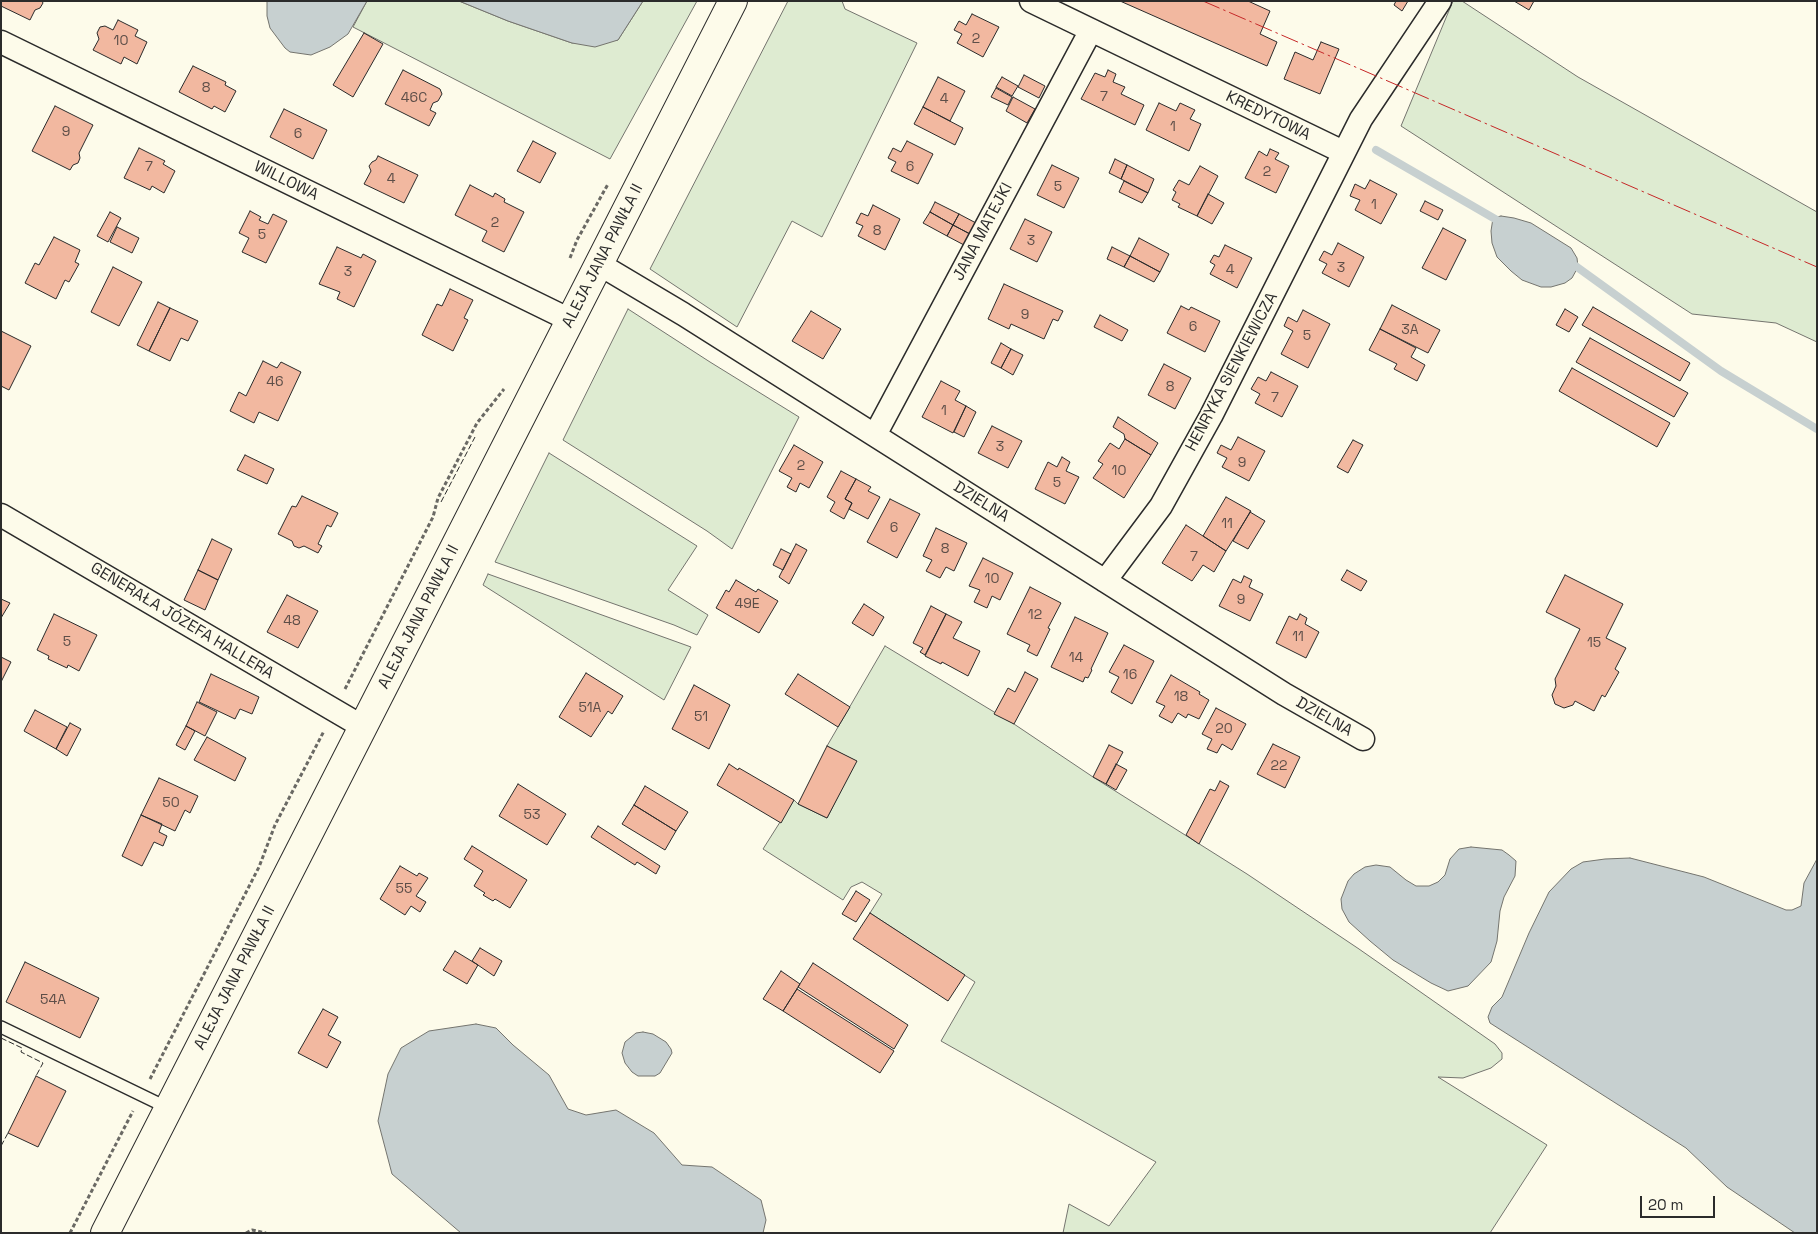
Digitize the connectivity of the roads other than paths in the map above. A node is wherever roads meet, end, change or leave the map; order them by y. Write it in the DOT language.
graph roads {
  1 [pos="733,1"];
  2 [pos="1031,1"];
  3 [pos="1440,1"];
  4 [pos="1091,30"];
  5 [pos="1,42"];
  6 [pos="1343,152"];
  7 [pos="599,264"];
  8 [pos="570,320"];
  9 [pos="875,435"];
  10 [pos="1,515"];
  11 [pos="1105,581"];
  12 [pos="363,727"];
  13 [pos="1363,739"];
  14 [pos="1,1027"];
  15 [pos="168,1108"];
  16 [pos="105,1233"];
  1 -- 7 [label="street, ALEJA JANA PAWŁA II"];
  2 -- 4 [label="street, KREDYTOWA"];
  3 -- 6 [label="street"];
  4 -- 6 [label="street, KREDYTOWA"];
  4 -- 9 [label="street, JANA MATEJKI"];
  5 -- 8 [label="street, WILLOWA"];
  6 -- 11 [label="street, HENRYKA SIENKIEWICZA"];
  7 -- 8 [label="street, ALEJA JANA PAWŁA II"];
  7 -- 9 [label="street, DZIELNA"];
  8 -- 12 [label="street, ALEJA JANA PAWŁA II"];
  9 -- 11 [label="street, DZIELNA"];
  10 -- 12 [label="street, GENERAŁA JÓZEFA HALLERA"];
  11 -- 13 [label="street, DZIELNA"];
  12 -- 15 [label="street, ALEJA JANA PAWŁA II"];
  14 -- 15 [label="lane"];
  15 -- 16 [label="street, ALEJA JANA PAWŁA II"];
}
